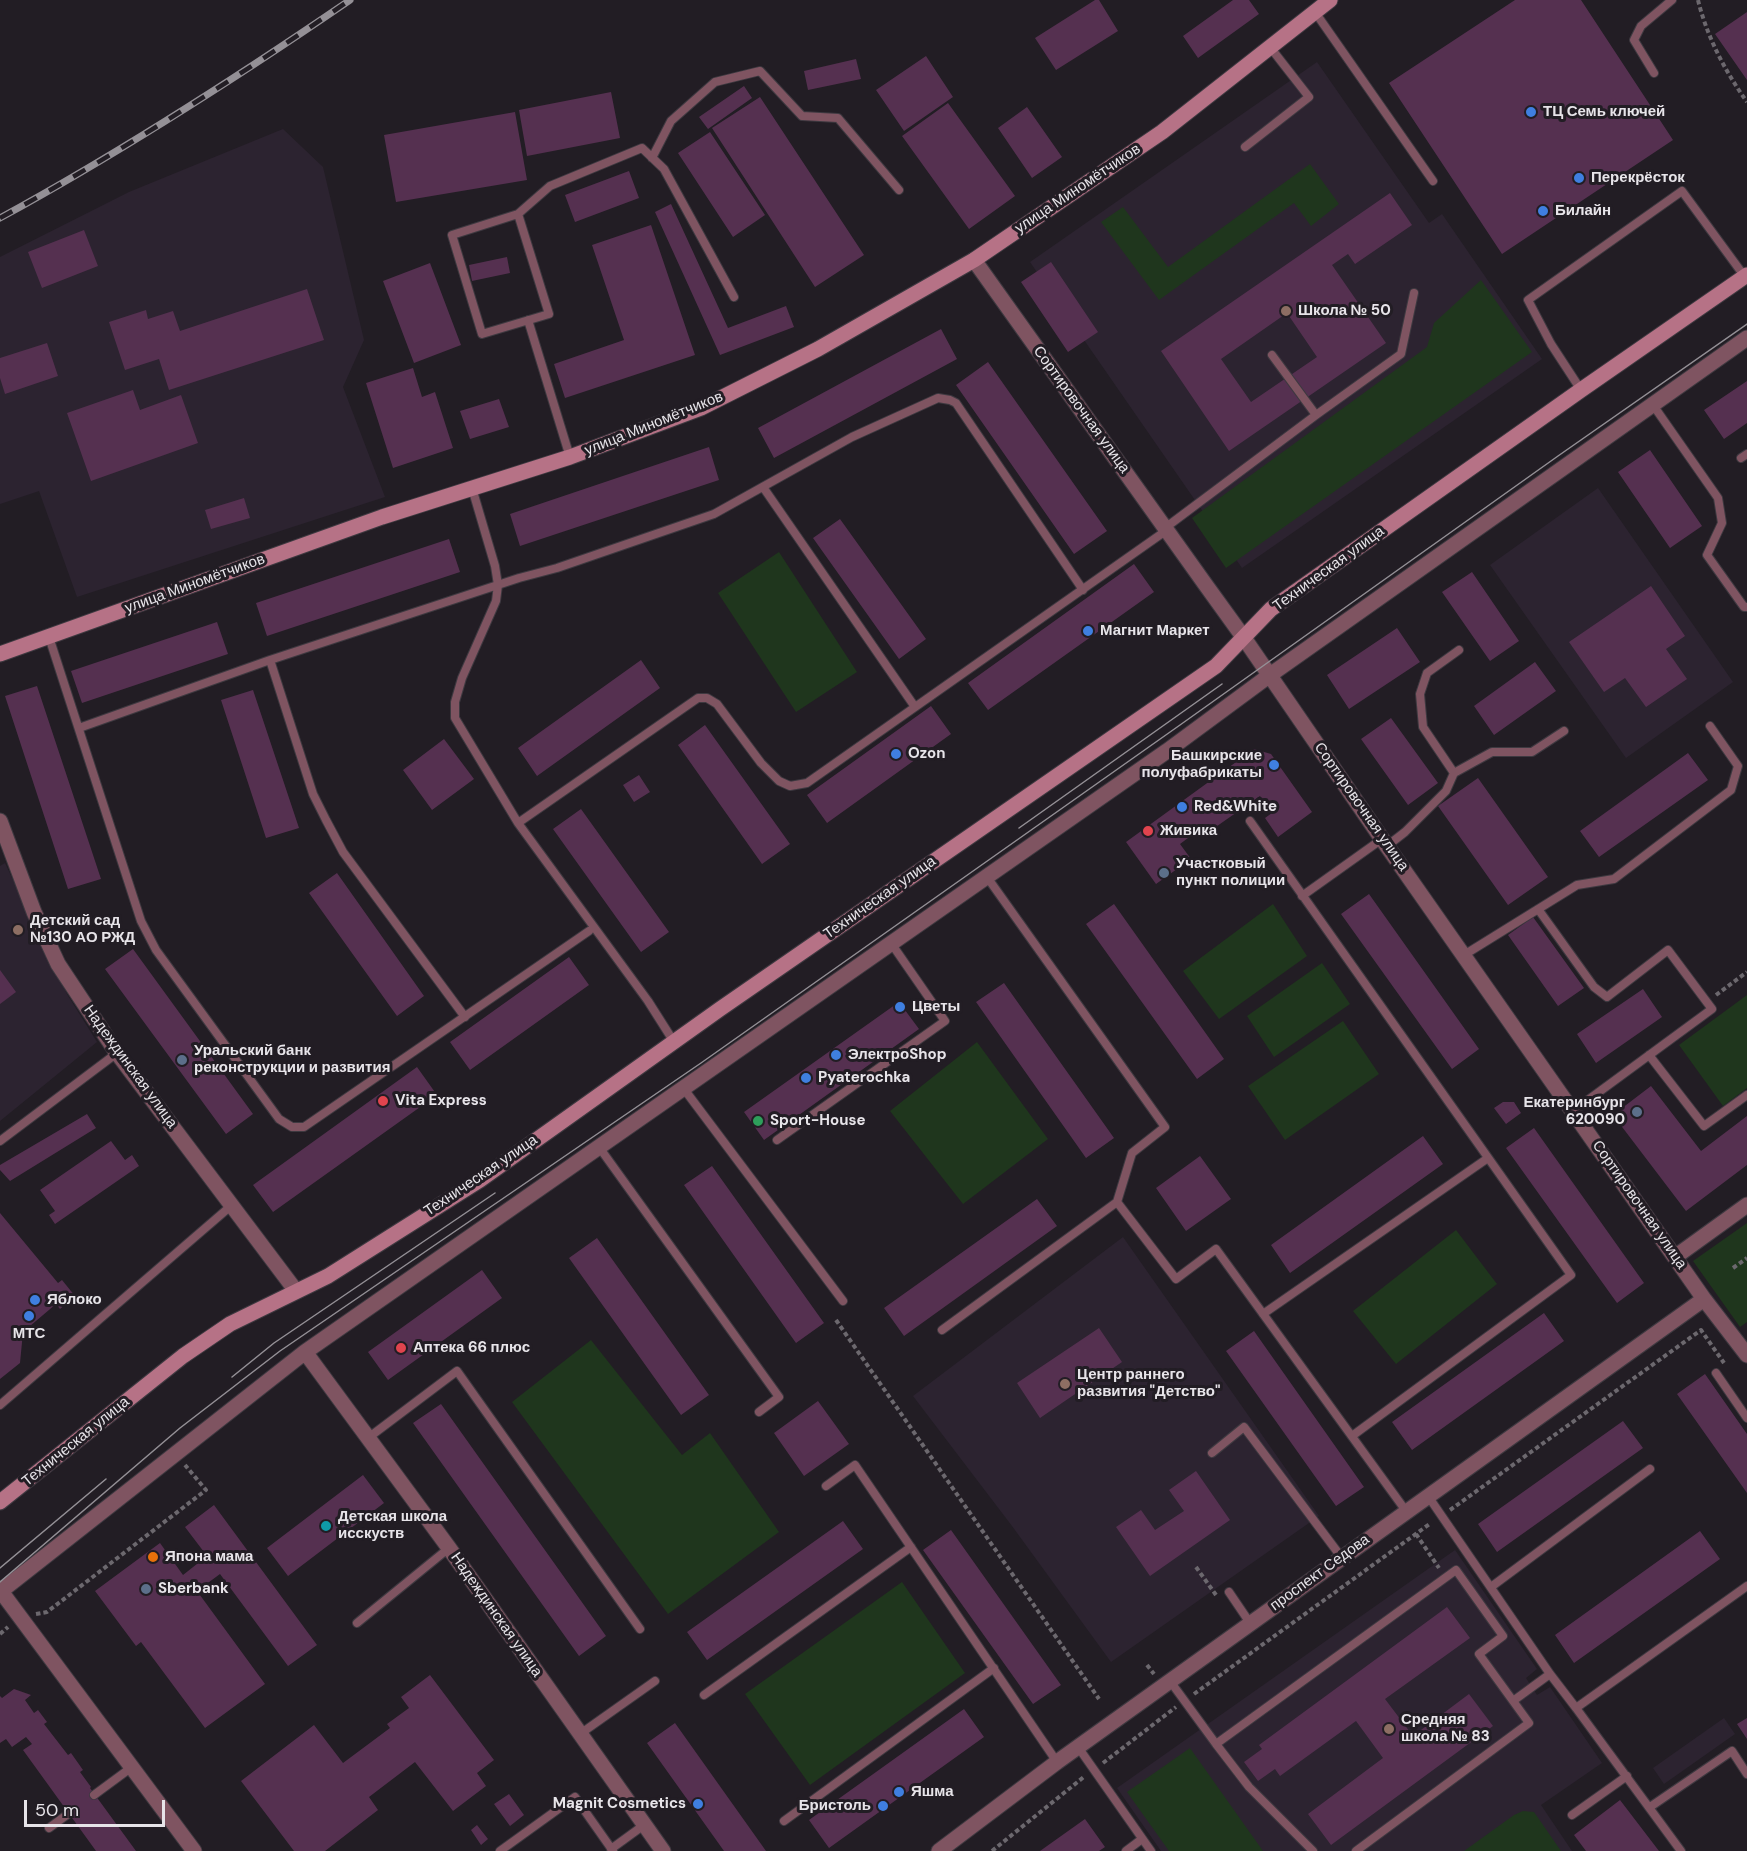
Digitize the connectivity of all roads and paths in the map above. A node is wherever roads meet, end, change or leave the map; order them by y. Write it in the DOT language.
graph roads {
  1 [pos="1330,0"];
  2 [pos="1672,0"];
  3 [pos="1698,0"];
  4 [pos="1315,12"];
  5 [pos="1270,47"];
  6 [pos="1654,73"];
  7 [pos="1747,102"];
  8 [pos="1245,147"];
  9 [pos="652,158"];
  10 [pos="1433,182"];
  11 [pos="899,190"];
  12 [pos="518,214"];
  13 [pos="974,260"];
  14 [pos="1746,276"];
  15 [pos="1414,293"];
  16 [pos="734,297"];
  17 [pos="528,320"];
  18 [pos="1747,338"];
  19 [pos="1272,355"];
  20 [pos="1581,390"];
  21 [pos="1653,405"];
  22 [pos="1316,415"];
  23 [pos="570,457"];
  24 [pos="763,487"];
  25 [pos="472,488"];
  26 [pos="1166,529"];
  27 [pos="498,585"];
  28 [pos="1083,590"];
  29 [pos="1747,607"];
  30 [pos="49,637"];
  31 [pos="1244,638"];
  32 [pos="1459,650"];
  33 [pos="0,654"];
  34 [pos="270,660"];
  35 [pos="1270,675"];
  36 [pos="915,707"];
  37 [pos="1710,726"];
  38 [pos="79,728"];
  39 [pos="1564,730"];
  40 [pos="1454,773"];
  41 [pos="1250,822"];
  42 [pos="518,823"];
  43 [pos="1,827"];
  44 [pos="1385,842"];
  45 [pos="987,877"];
  46 [pos="1302,896"];
  47 [pos="1538,909"];
  48 [pos="589,931"];
  49 [pos="891,943"];
  50 [pos="1464,956"];
  51 [pos="465,1017"];
  52 [pos="674,1042"];
  53 [pos="117,1053"];
  54 [pos="1649,1055"];
  55 [pos="684,1089"];
  56 [pos="1747,1095"];
  57 [pos="1573,1111"];
  58 [pos="777,1140"];
  59 [pos="0,1141"];
  60 [pos="599,1147"];
  61 [pos="1488,1158"];
  62 [pos="1116,1202"];
  63 [pos="232,1205"];
  64 [pos="1747,1205"];
  65 [pos="1675,1257"];
  66 [pos="1747,1258"];
  67 [pos="1733,1268"];
  68 [pos="296,1292"];
  69 [pos="1704,1299"];
  70 [pos="843,1301"];
  71 [pos="1263,1314"];
  72 [pos="836,1320"];
  73 [pos="942,1330"];
  74 [pos="1744,1344"];
  75 [pos="305,1352"];
  76 [pos="1725,1364"];
  77 [pos="1716,1373"];
  78 [pos="0,1405"];
  79 [pos="759,1412"];
  80 [pos="1747,1418"];
  81 [pos="1352,1436"];
  82 [pos="368,1438"];
  83 [pos="1212,1453"];
  84 [pos="182,1462"];
  85 [pos="1650,1469"];
  86 [pos="826,1486"];
  87 [pos="1428,1496"];
  88 [pos="0,1502"];
  89 [pos="1406,1511"];
  90 [pos="1442,1516"];
  91 [pos="911,1547"];
  92 [pos="449,1548"];
  93 [pos="1342,1558"];
  94 [pos="1196,1567"];
  95 [pos="1747,1586"];
  96 [pos="1491,1587"];
  97 [pos="0,1591"];
  98 [pos="1229,1592"];
  99 [pos="1221,1601"];
  100 [pos="20,1617"];
  101 [pos="357,1623"];
  102 [pos="1250,1623"];
  103 [pos="640,1629"];
  104 [pos="994,1668"];
  105 [pos="1550,1674"];
  106 [pos="655,1681"];
  107 [pos="1170,1681"];
  108 [pos="704,1695"];
  109 [pos="1099,1699"];
  110 [pos="1184,1700"];
  111 [pos="1513,1701"];
  112 [pos="1576,1708"];
  113 [pos="580,1734"];
  114 [pos="1216,1744"];
  115 [pos="1078,1747"];
  116 [pos="1057,1762"];
  117 [pos="132,1767"];
  118 [pos="1094,1770"];
  119 [pos="1747,1774"];
  120 [pos="1627,1776"];
  121 [pos="94,1795"];
  122 [pos="1650,1807"];
  123 [pos="68,1814"];
  124 [pos="1572,1815"];
  125 [pos="784,1821"];
  126 [pos="644,1825"];
  127 [pos="49,1828"];
  128 [pos="1142,1839"];
  129 [pos="612,1850"];
  130 [pos="194,1851"];
  131 [pos="500,1851"];
  132 [pos="663,1851"];
  133 [pos="939,1851"];
  134 [pos="992,1851"];
  135 [pos="1126,1851"];
  136 [pos="1151,1851"];
  137 [pos="1313,1851"];
  138 [pos="1356,1851"];
  139 [pos="1681,1851"];
  1 -- 4 [label="main road, улица Миномётчиков"];
  2 -- 6 [label="lane"];
  3 -- 7 [label="path"];
  4 -- 5 [label="main road, улица Миномётчиков"];
  4 -- 10 [label="lane"];
  5 -- 8 [label="lane"];
  5 -- 13 [label="main road, улица Миномётчиков"];
  9 -- 11 [label="lane"];
  9 -- 12 [label="lane"];
  9 -- 16 [label="lane"];
  12 -- 17 [label="lane"];
  12 -- 17 [label="lane"];
  13 -- 23 [label="main road, улица Миномётчиков"];
  13 -- 26 [label="street, Сортировочная улица"];
  14 -- 20 [label="main road, Техническая улица"];
  14 -- 20 [label="lane"];
  15 -- 22 [label="lane"];
  17 -- 23 [label="lane"];
  18 -- 21 [label="street"];
  19 -- 22 [label="lane"];
  20 -- 31 [label="main road, Техническая улица"];
  21 -- 29 [label="lane"];
  21 -- 35 [label="street"];
  22 -- 26 [label="lane"];
  23 -- 25 [label="main road, улица Миномётчиков"];
  24 -- 27 [label="lane"];
  24 -- 28 [label="lane"];
  24 -- 36 [label="lane"];
  25 -- 27 [label="lane"];
  25 -- 30 [label="main road, улица Миномётчиков"];
  26 -- 28 [label="lane"];
  26 -- 31 [label="street, Сортировочная улица"];
  27 -- 34 [label="lane"];
  27 -- 42 [label="lane"];
  28 -- 36 [label="lane"];
  30 -- 33 [label="main road, улица Миномётчиков"];
  30 -- 38 [label="lane"];
  31 -- 35 [label="street, Сортировочная улица"];
  31 -- 52 [label="main road, Техническая улица"];
  32 -- 40 [label="lane"];
  34 -- 38 [label="lane"];
  34 -- 51 [label="lane"];
  35 -- 44 [label="street, Сортировочная улица"];
  35 -- 45 [label="street"];
  36 -- 42 [label="lane"];
  37 -- 47 [label="lane"];
  38 -- 51 [label="lane"];
  39 -- 40 [label="lane"];
  40 -- 44 [label="lane"];
  41 -- 46 [label="lane"];
  42 -- 52 [label="lane"];
  43 -- 53 [label="street, Надеждинская улица"];
  44 -- 46 [label="lane"];
  44 -- 50 [label="street, Сортировочная улица"];
  45 -- 49 [label="street"];
  45 -- 62 [label="lane"];
  46 -- 61 [label="lane"];
  47 -- 50 [label="lane"];
  47 -- 54 [label="lane"];
  48 -- 51 [label="lane"];
  49 -- 55 [label="street"];
  49 -- 58 [label="lane"];
  50 -- 57 [label="street, Сортировочная улица"];
  52 -- 68 [label="main road, Техническая улица"];
  53 -- 59 [label="lane"];
  53 -- 63 [label="street, Надеждинская улица"];
  54 -- 56 [label="lane"];
  54 -- 57 [label="lane"];
  55 -- 60 [label="street"];
  55 -- 70 [label="lane"];
  57 -- 65 [label="street, Сортировочная улица"];
  60 -- 75 [label="street"];
  60 -- 79 [label="lane"];
  61 -- 71 [label="lane"];
  61 -- 81 [label="lane"];
  62 -- 71 [label="lane"];
  62 -- 73 [label="lane"];
  63 -- 68 [label="street, Надеждинская улица"];
  63 -- 78 [label="lane"];
  64 -- 65 [label="street"];
  65 -- 69 [label="street, Сортировочная улица"];
  66 -- 67 [label="path"];
  68 -- 88 [label="main road, Техническая улица"];
  69 -- 74 [label="street, Сортировочная улица"];
  69 -- 87 [label="street, проспект Седова"];
  71 -- 81 [label="lane"];
  72 -- 109 [label="path"];
  75 -- 82 [label="street, Надеждинская улица"];
  75 -- 97 [label="street"];
  76 -- 90 [label="path"];
  77 -- 80 [label="lane"];
  81 -- 89 [label="lane"];
  82 -- 92 [label="street, Надеждинская улица"];
  82 -- 103 [label="lane"];
  83 -- 93 [label="lane"];
  84 -- 100 [label="path"];
  85 -- 96 [label="lane"];
  86 -- 91 [label="lane"];
  87 -- 89 [label="street, проспект Седова"];
  87 -- 90 [label="lane"];
  89 -- 93 [label="street, проспект Седова"];
  90 -- 96 [label="lane"];
  90 -- 110 [label="path"];
  91 -- 104 [label="lane"];
  91 -- 108 [label="lane"];
  92 -- 101 [label="lane"];
  92 -- 113 [label="street, Надеждинская улица"];
  93 -- 102 [label="street, проспект Седова"];
  94 -- 99 [label="path"];
  95 -- 112 [label="lane"];
  96 -- 105 [label="lane"];
  97 -- 100 [label="street"];
  98 -- 102 [label="lane"];
  100 -- 117 [label="street"];
  102 -- 107 [label="street, проспект Седова"];
  104 -- 116 [label="lane"];
  104 -- 125 [label="lane"];
  105 -- 111 [label="lane"];
  105 -- 112 [label="lane"];
  106 -- 113 [label="lane"];
  107 -- 110 [label="lane"];
  107 -- 115 [label="street, проспект Седова"];
  110 -- 114 [label="lane"];
  110 -- 118 [label="path"];
  111 -- 114 [label="lane"];
  111 -- 138 [label="lane"];
  112 -- 120 [label="lane"];
  113 -- 126 [label="street, Надеждинская улица"];
  114 -- 137 [label="lane"];
  115 -- 116 [label="street, проспект Седова"];
  115 -- 118 [label="lane"];
  116 -- 133 [label="street, проспект Седова"];
  117 -- 121 [label="lane"];
  117 -- 130 [label="street"];
  118 -- 128 [label="lane"];
  118 -- 134 [label="path"];
  119 -- 122 [label="lane"];
  120 -- 122 [label="lane"];
  120 -- 124 [label="lane"];
  122 -- 139 [label="lane"];
  123 -- 127 [label="lane"];
  126 -- 129 [label="lane"];
  126 -- 132 [label="street, Надеждинская улица"];
  128 -- 135 [label="lane"];
  128 -- 136 [label="lane"];
  129 -- 131 [label="lane"];
}
